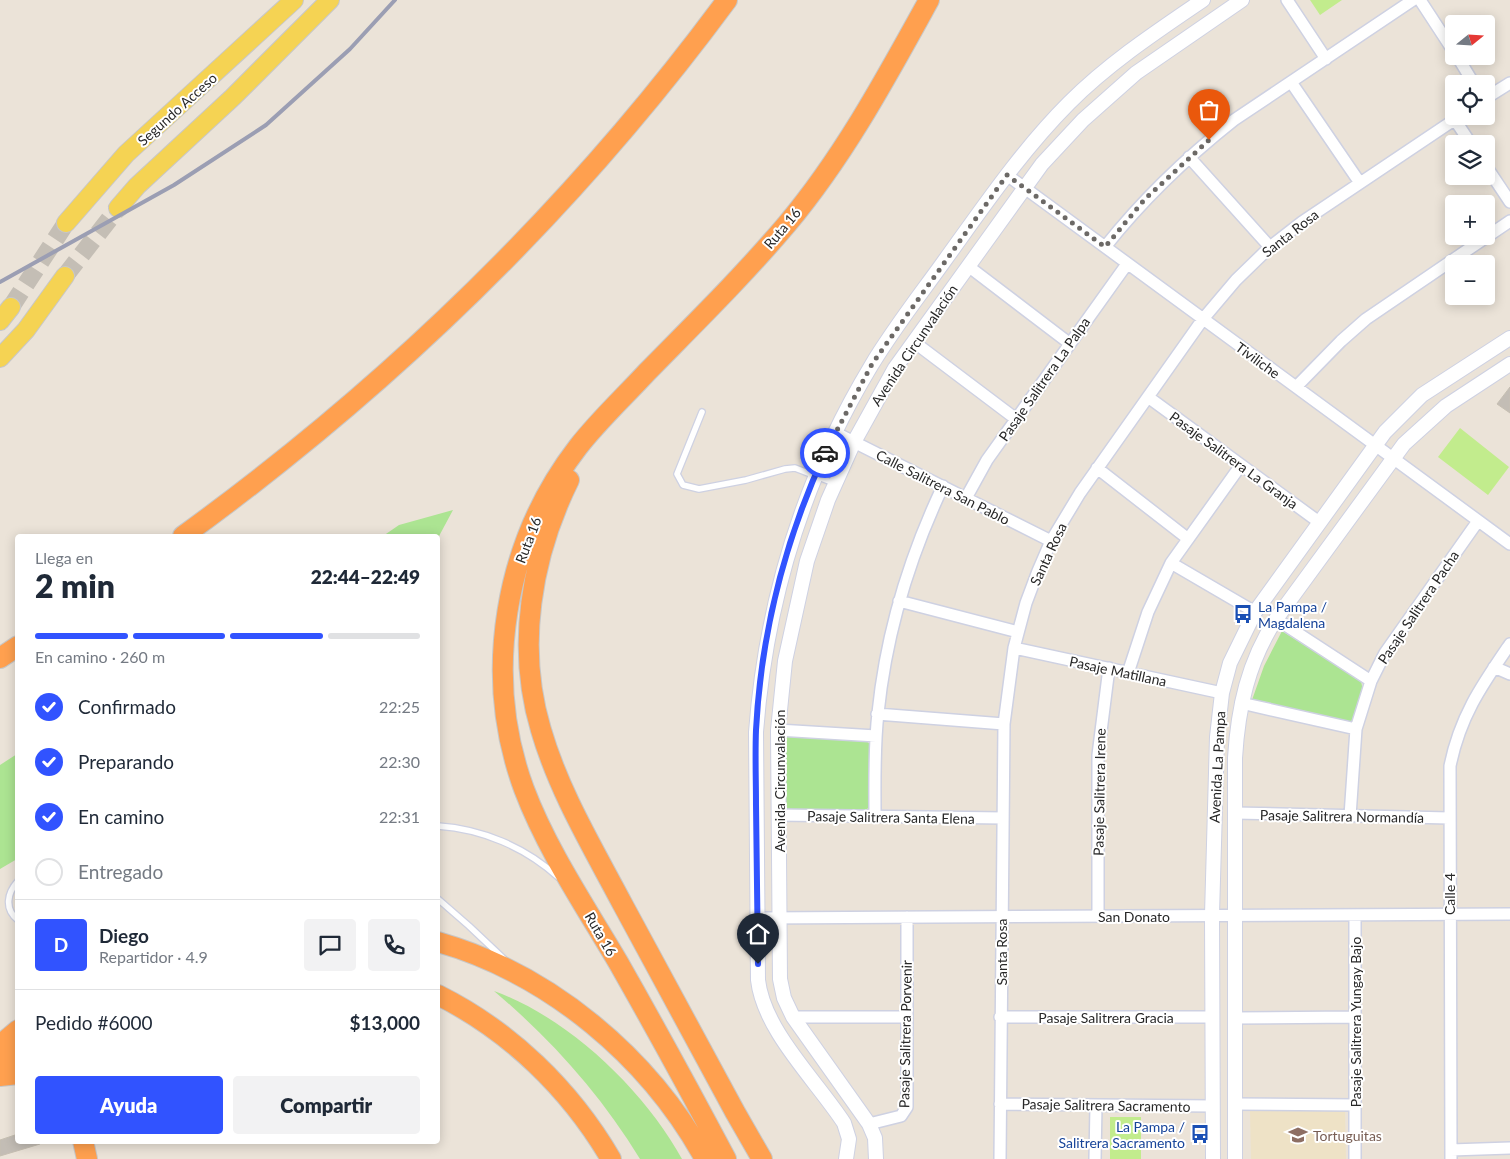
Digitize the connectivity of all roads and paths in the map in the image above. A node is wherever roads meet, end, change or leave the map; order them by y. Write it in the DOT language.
graph roads {
  1 [pos="294,0"];
  2 [pos="330,0"];
  3 [pos="727,0"];
  4 [pos="929,0"];
  5 [pos="1203,0"];
  6 [pos="1242,0"];
  7 [pos="1287,0"];
  8 [pos="1413,0"];
  9 [pos="1420,0"];
  10 [pos="1445,38"];
  11 [pos="1326,58"];
  12 [pos="1291,82"];
  13 [pos="1510,83"];
  14 [pos="1495,92"];
  15 [pos="1447,125"];
  16 [pos="1188,157"];
  17 [pos="1007,175"];
  18 [pos="1495,180"];
  19 [pos="1360,183"];
  20 [pos="1023,187"];
  21 [pos="1510,202"];
  22 [pos="118,208"];
  23 [pos="1510,221"];
  24 [pos="66,223"];
  25 [pos="1105,247"];
  26 [pos="1270,247"];
  27 [pos="1127,264"];
  28 [pos="968,266"];
  29 [pos="65,276"];
  30 [pos="11,307"];
  31 [pos="1203,319"];
  32 [pos="0,322"];
  33 [pos="1510,338"];
  34 [pos="914,342"];
  35 [pos="1070,343"];
  36 [pos="0,358"];
  37 [pos="1510,364"];
  38 [pos="1296,388"];
  39 [pos="1148,397"];
  40 [pos="609,412"];
  41 [pos="702,412"];
  42 [pos="1016,418"];
  43 [pos="834,432"];
  44 [pos="854,442"];
  45 [pos="1374,445"];
  46 [pos="1392,458"];
  47 [pos="1241,465"];
  48 [pos="1098,468"];
  49 [pos="814,475"];
  50 [pos="835,484"];
  51 [pos="942,486"];
  52 [pos="966,498"];
  53 [pos="1478,521"];
  54 [pos="1320,522"];
  55 [pos="186,534"];
  56 [pos="1187,538"];
  57 [pos="1051,541"];
  58 [pos="1510,544"];
  59 [pos="1171,563"];
  60 [pos="899,601"];
  61 [pos="1255,612"];
  62 [pos="1276,619"];
  63 [pos="1018,632"];
  64 [pos="1510,644"];
  65 [pos="15,648"];
  66 [pos="1014,648"];
  67 [pos="0,658"];
  68 [pos="1494,667"];
  69 [pos="1109,668"];
  70 [pos="1128,673"];
  71 [pos="1510,674"];
  72 [pos="1371,681"];
  73 [pos="1222,693"];
  74 [pos="1242,703"];
  75 [pos="878,714"];
  76 [pos="1004,724"];
  77 [pos="778,730"];
  78 [pos="1356,730"];
  79 [pos="876,736"];
  80 [pos="1235,814"];
  81 [pos="778,815"];
  82 [pos="875,816"];
  83 [pos="1350,816"];
  84 [pos="1003,818"];
  85 [pos="1449,818"];
  86 [pos="440,826"];
  87 [pos="15,884"];
  88 [pos="440,901"];
  89 [pos="1355,914"];
  90 [pos="1450,914"];
  91 [pos="1510,914"];
  92 [pos="1212,915"];
  93 [pos="1234,915"];
  94 [pos="15,916"];
  95 [pos="1001,916"];
  96 [pos="1098,916"];
  97 [pos="907,917"];
  98 [pos="758,918"];
  99 [pos="780,918"];
  100 [pos="592,919"];
  101 [pos="440,943"];
  102 [pos="523,978"];
  103 [pos="440,996"];
  104 [pos="793,1017"];
  105 [pos="1000,1017"];
  106 [pos="1212,1017"];
  107 [pos="1355,1017"];
  108 [pos="907,1018"];
  109 [pos="1234,1018"];
  110 [pos="15,1032"];
  111 [pos="0,1045"];
  112 [pos="15,1051"];
  113 [pos="0,1064"];
  114 [pos="15,1074"];
  115 [pos="0,1076"];
  116 [pos="1000,1104"];
  117 [pos="1234,1104"];
  118 [pos="1096,1105"];
  119 [pos="1355,1105"];
  120 [pos="1213,1106"];
  121 [pos="869,1124"];
  122 [pos="83,1144"];
  123 [pos="1510,1148"];
  124 [pos="1451,1154"];
  125 [pos="87,1159"];
  126 [pos="611,1159"];
  127 [pos="705,1159"];
  128 [pos="726,1159"];
  129 [pos="762,1159"];
  130 [pos="846,1159"];
  131 [pos="876,1159"];
  132 [pos="1000,1159"];
  133 [pos="1095,1159"];
  134 [pos="1213,1159"];
  135 [pos="1234,1159"];
  136 [pos="1356,1159"];
  1 -- 24 [label="main road, Segundo Acceso"];
  2 -- 22 [label="main road, Segundo Acceso"];
  3 -- 55 [label="highway"];
  4 -- 40 [label="highway, Ruta 16"];
  5 -- 17 [label="street, Avenida Circunvalación"];
  6 -- 20 [label="street, Avenida Circunvalación"];
  7 -- 11 [label="street"];
  8 -- 11 [label="street"];
  9 -- 10 [label="street"];
  11 -- 12 [label="street"];
  12 -- 16 [label="street"];
  12 -- 19 [label="street"];
  13 -- 14 [label="street"];
  15 -- 19 [label="street, Santa Rosa"];
  16 -- 25 [label="street"];
  16 -- 26 [label="street"];
  17 -- 20 [label="street, Tiviliche"];
  17 -- 43 [label="street, Avenida Circunvalación"];
  18 -- 21 [label="street"];
  19 -- 26 [label="street, Santa Rosa"];
  20 -- 25 [label="street, Tiviliche"];
  20 -- 28 [label="street, Avenida Circunvalación"];
  23 -- 38 [label="street"];
  25 -- 27 [label="street, Tiviliche"];
  26 -- 31 [label="street, Santa Rosa"];
  27 -- 31 [label="street, Tiviliche"];
  27 -- 35 [label="street, Pasaje Salitrera La Palpa"];
  28 -- 34 [label="street, Avenida Circunvalación"];
  28 -- 35 [label="street"];
  29 -- 36 [label="main road"];
  30 -- 32 [label="main road"];
  31 -- 38 [label="street, Tiviliche"];
  31 -- 39 [label="street, Santa Rosa"];
  33 -- 45 [label="street, Avenida La Pampa"];
  34 -- 42 [label="street"];
  34 -- 44 [label="street, Avenida Circunvalación"];
  35 -- 42 [label="street, Pasaje Salitrera La Palpa"];
  37 -- 46 [label="street, Avenida La Pampa"];
  38 -- 45 [label="street, Tiviliche"];
  39 -- 47 [label="street, Pasaje Salitrera La Granja"];
  39 -- 48 [label="street, Santa Rosa"];
  40 -- 100 [label="highway, Ruta 16"];
  40 -- 129 [label="highway"];
  41 -- 49 [label="lane"];
  42 -- 52 [label="street, Pasaje Salitrera La Palpa"];
  43 -- 44 [label="street, Calle Salitrera San Pablo"];
  43 -- 49 [label="street, Avenida Circunvalación"];
  44 -- 50 [label="street, Avenida Circunvalación"];
  44 -- 51 [label="street, Calle Salitrera San Pablo"];
  45 -- 46 [label="street, Tiviliche"];
  45 -- 54 [label="street, Avenida La Pampa"];
  46 -- 53 [label="street, Tiviliche"];
  46 -- 62 [label="street, Avenida La Pampa"];
  47 -- 54 [label="street, Pasaje Salitrera La Granja"];
  47 -- 56 [label="street"];
  48 -- 56 [label="street"];
  48 -- 57 [label="street, Santa Rosa"];
  49 -- 50 [label="lane"];
  49 -- 98 [label="street, Avenida Circunvalación"];
  50 -- 77 [label="street, Avenida Circunvalación"];
  51 -- 52 [label="street, Calle Salitrera San Pablo"];
  51 -- 60 [label="street"];
  52 -- 57 [label="street, Calle Salitrera San Pablo"];
  53 -- 58 [label="street, Tiviliche"];
  53 -- 72 [label="street, Pasaje Salitrera Pacha"];
  54 -- 61 [label="street, Avenida La Pampa"];
  56 -- 59 [label="street"];
  57 -- 63 [label="street, Santa Rosa"];
  59 -- 61 [label="street"];
  59 -- 70 [label="street"];
  60 -- 63 [label="street"];
  60 -- 75 [label="street"];
  61 -- 73 [label="street, Avenida La Pampa"];
  62 -- 72 [label="street"];
  62 -- 74 [label="street, Avenida La Pampa"];
  63 -- 66 [label="street, Santa Rosa"];
  64 -- 68 [label="street, Calle 4"];
  65 -- 67 [label="highway"];
  66 -- 69 [label="street, Pasaje Matillana"];
  66 -- 76 [label="street, Santa Rosa"];
  68 -- 71 [label="street"];
  68 -- 85 [label="street, Calle 4"];
  69 -- 70 [label="street, Pasaje Matillana"];
  69 -- 96 [label="street, Pasaje Salitrera Irene"];
  70 -- 73 [label="street, Pasaje Matillana"];
  72 -- 78 [label="street, Pasaje Salitrera Pacha"];
  73 -- 92 [label="street, Avenida La Pampa"];
  74 -- 78 [label="street"];
  74 -- 80 [label="street, Avenida La Pampa"];
  75 -- 76 [label="street"];
  75 -- 79 [label="street"];
  76 -- 84 [label="street, Santa Rosa"];
  77 -- 79 [label="street"];
  77 -- 81 [label="street, Avenida Circunvalación"];
  78 -- 83 [label="street, Pasaje Salitrera Pacha"];
  79 -- 82 [label="street"];
  80 -- 83 [label="street, Pasaje Salitrera Normandía"];
  80 -- 93 [label="street, Avenida La Pampa"];
  81 -- 82 [label="street, Pasaje Salitrera Santa Elena"];
  81 -- 99 [label="street, Avenida Circunvalación"];
  82 -- 84 [label="street, Pasaje Salitrera Santa Elena"];
  83 -- 85 [label="street, Pasaje Salitrera Normandía"];
  84 -- 95 [label="street, Santa Rosa"];
  85 -- 90 [label="street, Calle 4"];
  86 -- 100 [label="lane"];
  87 -- 94 [label="lane"];
  88 -- 102 [label="lane"];
  89 -- 90 [label="street, San Donato"];
  89 -- 93 [label="street, San Donato"];
  89 -- 107 [label="street, Pasaje Salitrera Yungay Bajo"];
  90 -- 91 [label="street, San Donato"];
  90 -- 124 [label="street, Calle 4"];
  92 -- 93 [label="street, San Donato"];
  92 -- 96 [label="street, San Donato"];
  92 -- 106 [label="street, Avenida La Pampa"];
  93 -- 109 [label="street, Avenida La Pampa"];
  95 -- 96 [label="street, San Donato"];
  95 -- 97 [label="street, San Donato"];
  95 -- 105 [label="street, Santa Rosa"];
  97 -- 99 [label="street, San Donato"];
  97 -- 108 [label="street, Pasaje Salitrera Porvenir"];
  98 -- 99 [label="street, San Donato"];
  98 -- 130 [label="street, Avenida Circunvalación"];
  99 -- 104 [label="street, Avenida Circunvalación"];
  100 -- 128 [label="highway, Ruta 16"];
  101 -- 102 [label="highway"];
  102 -- 127 [label="highway"];
  103 -- 126 [label="highway"];
  104 -- 108 [label="street"];
  104 -- 121 [label="street, Avenida Circunvalación"];
  105 -- 106 [label="street, Pasaje Salitrera Gracia"];
  105 -- 116 [label="street, Santa Rosa"];
  106 -- 120 [label="street, Avenida La Pampa"];
  107 -- 109 [label="street"];
  107 -- 119 [label="street, Pasaje Salitrera Yungay Bajo"];
  108 -- 121 [label="street, Pasaje Salitrera Porvenir"];
  109 -- 117 [label="street, Avenida La Pampa"];
  110 -- 111 [label="highway"];
  112 -- 113 [label="highway"];
  114 -- 115 [label="highway"];
  116 -- 118 [label="street, Pasaje Salitrera Sacramento"];
  116 -- 132 [label="street, Santa Rosa"];
  117 -- 119 [label="street"];
  117 -- 135 [label="street, Avenida La Pampa"];
  118 -- 120 [label="street, Pasaje Salitrera Sacramento"];
  118 -- 133 [label="street"];
  119 -- 136 [label="street, Pasaje Salitrera Yungay Bajo"];
  120 -- 134 [label="street, Avenida La Pampa"];
  121 -- 131 [label="street, Avenida Circunvalación"];
  122 -- 125 [label="highway"];
  123 -- 124 [label="street"];
}
